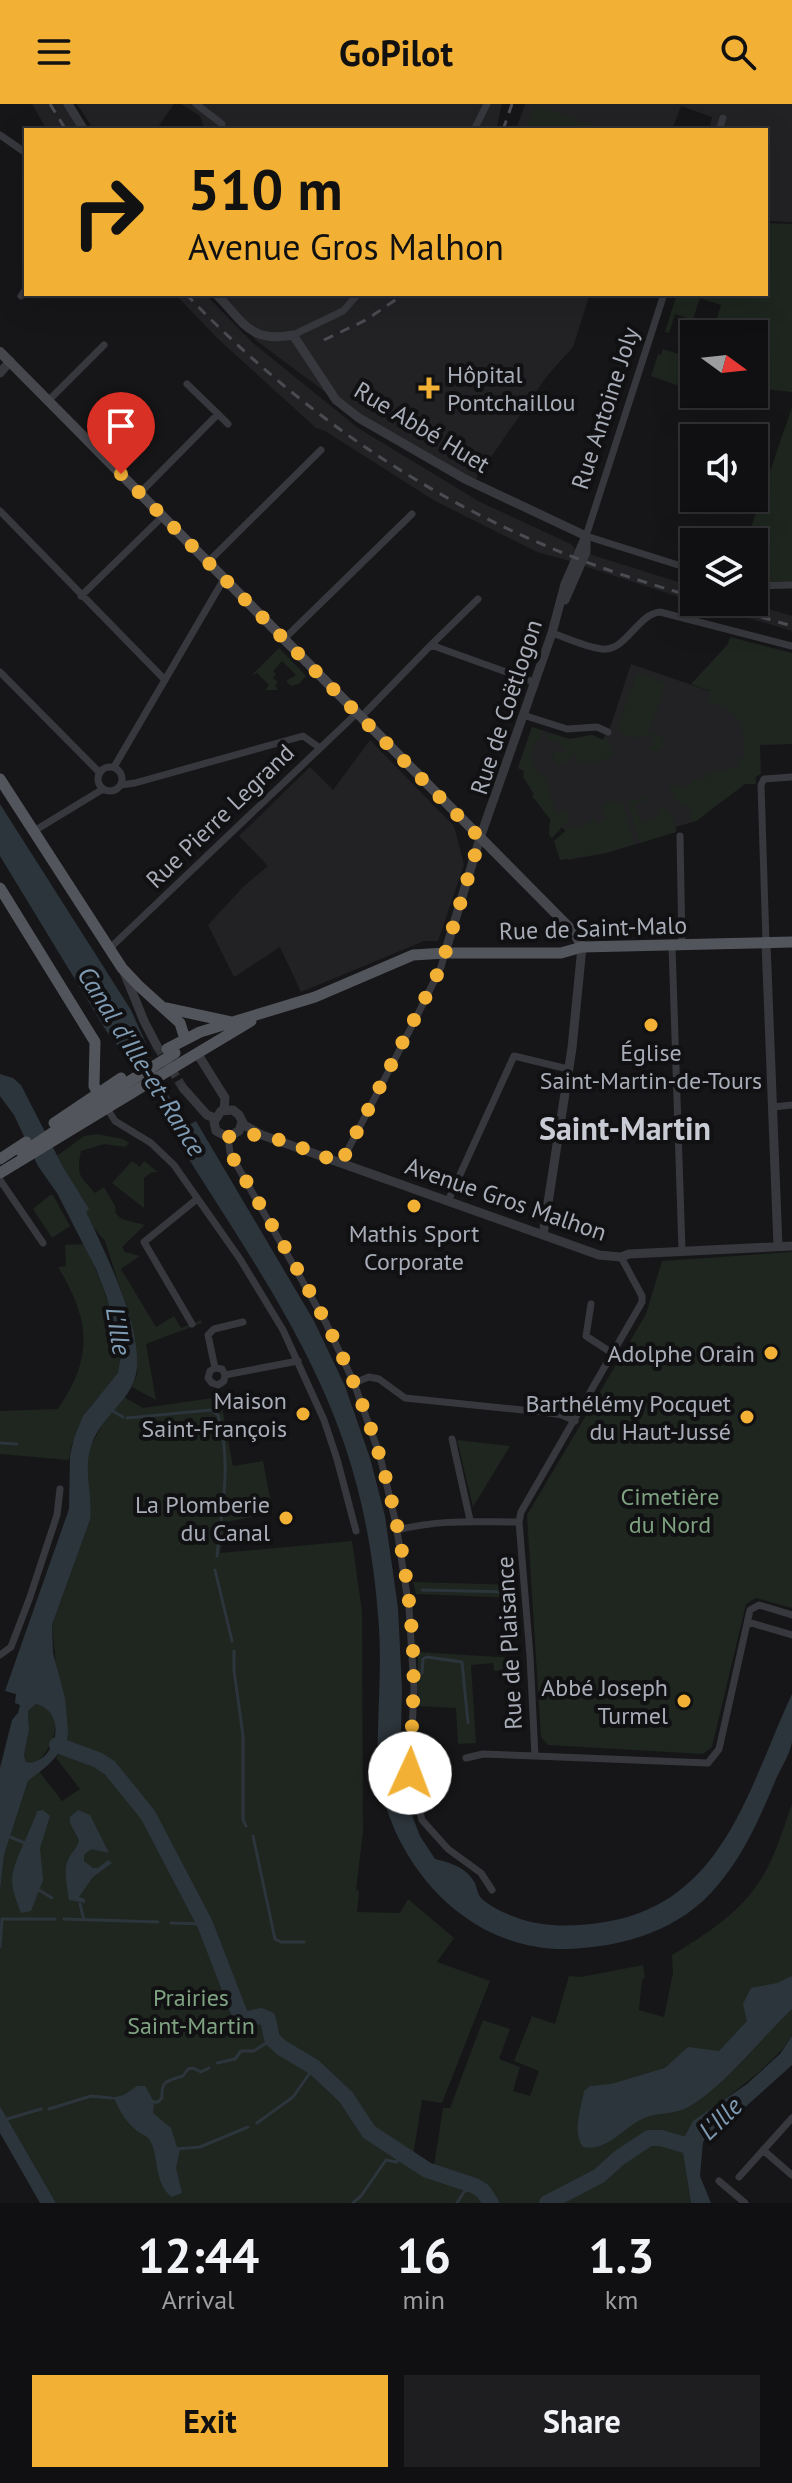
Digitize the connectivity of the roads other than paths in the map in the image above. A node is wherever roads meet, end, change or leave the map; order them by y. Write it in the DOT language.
graph roads {
  1 [pos="68,104"];
  2 [pos="196,104"];
  3 [pos="487,104"];
  4 [pos="723,118"];
  5 [pos="83,128"];
  6 [pos="221,128"];
  7 [pos="475,128"];
  8 [pos="720,128"];
  9 [pos="0,135"];
  10 [pos="24,152"];
  11 [pos="218,296"];
  12 [pos="356,296"];
  13 [pos="663,296"];
  14 [pos="293,335"];
  15 [pos="104,345"];
  16 [pos="3,356"];
  17 [pos="0,373"];
  18 [pos="187,384"];
  19 [pos="49,400"];
  20 [pos="218,414"];
  21 [pos="228,424"];
  22 [pos="321,450"];
  23 [pos="140,493"];
  24 [pos="0,511"];
  25 [pos="412,514"];
  26 [pos="163,516"];
  27 [pos="586,536"];
  28 [pos="208,562"];
  29 [pos="680,566"];
  30 [pos="224,579"];
  31 [pos="792,585"];
  32 [pos="768,586"];
  33 [pos="81,596"];
  34 [pos="478,599"];
  35 [pos="552,633"];
  36 [pos="284,639"];
  37 [pos="431,645"];
  38 [pos="792,646"];
  39 [pos="0,672"];
  40 [pos="165,680"];
  41 [pos="534,682"];
  42 [pos="359,715"];
  43 [pos="523,715"];
  44 [pos="608,732"];
  45 [pos="320,748"];
  46 [pos="114,767"];
  47 [pos="100,773"];
  48 [pos="792,777"];
  49 [pos="0,779"];
  50 [pos="121,785"];
  51 [pos="103,789"];
  52 [pos="34,831"];
  53 [pos="680,836"];
  54 [pos="480,838"];
  55 [pos="0,888"];
  56 [pos="792,942"];
  57 [pos="766,943"];
  58 [pos="677,946"];
  59 [pos="582,947"];
  60 [pos="110,948"];
  61 [pos="445,953"];
  62 [pos="122,968"];
  63 [pos="156,1002"];
  64 [pos="262,1015"];
  65 [pos="232,1022"];
  66 [pos="185,1039"];
  67 [pos="170,1052"];
  68 [pos="197,1053"];
  69 [pos="568,1069"];
  70 [pos="124,1088"];
  71 [pos="183,1088"];
  72 [pos="104,1100"];
  73 [pos="792,1105"];
  74 [pos="773,1107"];
  75 [pos="224,1110"];
  76 [pos="215,1118"];
  77 [pos="242,1122"];
  78 [pos="55,1132"];
  79 [pos="262,1135"];
  80 [pos="232,1136"];
  81 [pos="21,1153"];
  82 [pos="0,1159"];
  83 [pos="341,1163"];
  84 [pos="0,1172"];
  85 [pos="0,1180"];
  86 [pos="197,1199"];
  87 [pos="448,1201"];
  88 [pos="543,1235"];
  89 [pos="43,1243"];
  90 [pos="778,1246"];
  91 [pos="792,1246"];
  92 [pos="682,1250"];
  93 [pos="621,1257"];
  94 [pos="591,1304"];
  95 [pos="243,1322"];
  96 [pos="192,1324"];
  97 [pos="612,1353"];
  98 [pos="298,1361"];
  99 [pos="215,1368"];
  100 [pos="225,1375"];
  101 [pos="354,1383"];
  102 [pos="575,1421"];
  103 [pos="452,1439"];
  104 [pos="60,1489"];
  105 [pos="470,1520"];
  106 [pos="519,1522"];
  107 [pos="397,1530"];
  108 [pos="356,1531"];
  109 [pos="792,1615"];
  110 [pos="748,1622"];
  111 [pos="792,1635"];
  112 [pos="0,1655"];
  113 [pos="535,1756"];
  114 [pos="466,1758"];
  115 [pos="492,1890"];
  116 [pos="792,2118"];
  117 [pos="763,2150"];
  118 [pos="792,2175"];
  119 [pos="739,2177"];
  120 [pos="719,2181"];
  121 [pos="745,2203"];
  1 -- 5 [label="street"];
  2 -- 6 [label="street"];
  3 -- 7 [label="street"];
  4 -- 8 [label="street"];
  9 -- 10 [label="street"];
  11 -- 14 [label="street"];
  12 -- 14 [label="street"];
  13 -- 27 [label="street, Rue Antoine Joly"];
  14 -- 27 [label="street, Rue Abbé Huet"];
  15 -- 19 [label="street"];
  16 -- 17 [label="street"];
  16 -- 19 [label="main road"];
  18 -- 20 [label="street"];
  19 -- 23 [label="main road"];
  20 -- 21 [label="street"];
  20 -- 23 [label="street"];
  22 -- 28 [label="street"];
  23 -- 26 [label="main road"];
  24 -- 33 [label="street"];
  25 -- 36 [label="street"];
  26 -- 28 [label="main road"];
  26 -- 33 [label="street"];
  27 -- 29 [label="street"];
  27 -- 35 [label="street, Rue de Coëtlogon"];
  28 -- 30 [label="main road"];
  30 -- 36 [label="main road"];
  30 -- 40 [label="street"];
  31 -- 32 [label="street"];
  33 -- 40 [label="street"];
  34 -- 37 [label="street, Rue Pierre Legrand"];
  35 -- 38 [label="street"];
  35 -- 41 [label="street, Rue de Coëtlogon"];
  36 -- 42 [label="main road"];
  37 -- 41 [label="street"];
  37 -- 42 [label="street, Rue Pierre Legrand"];
  39 -- 47 [label="street"];
  40 -- 46 [label="street"];
  41 -- 43 [label="street, Rue de Coëtlogon"];
  42 -- 45 [label="street, Rue Pierre Legrand"];
  42 -- 54 [label="main road"];
  43 -- 44 [label="street"];
  43 -- 54 [label="street, Rue de Coëtlogon"];
  45 -- 50 [label="street"];
  45 -- 60 [label="street, Rue Pierre Legrand"];
  46 -- 47 [label="street"];
  46 -- 50 [label="street"];
  47 -- 51 [label="street"];
  48 -- 57 [label="street"];
  49 -- 52 [label="main road"];
  50 -- 51 [label="street"];
  51 -- 52 [label="street"];
  52 -- 60 [label="main road"];
  53 -- 58 [label="street"];
  54 -- 59 [label="main road"];
  54 -- 61 [label="street, Rue de Coëtlogon"];
  55 -- 72 [label="main road"];
  56 -- 57 [label="main road, Rue de Saint-Malo"];
  57 -- 58 [label="main road, Rue de Saint-Malo"];
  57 -- 74 [label="street"];
  58 -- 59 [label="main road, Rue de Saint-Malo"];
  58 -- 92 [label="street"];
  59 -- 61 [label="main road, Rue de Saint-Malo"];
  59 -- 69 [label="street"];
  60 -- 62 [label="main road"];
  61 -- 64 [label="main road, Rue de Saint-Malo"];
  61 -- 83 [label="street"];
  62 -- 63 [label="main road"];
  62 -- 67 [label="street"];
  63 -- 65 [label="main road"];
  63 -- 66 [label="main road"];
  64 -- 65 [label="main road, Rue de Saint-Malo"];
  64 -- 68 [label="main road, Rue de Saint-Malo"];
  65 -- 66 [label="main road, Rue de Saint-Malo"];
  66 -- 67 [label="main road, Rue de Saint-Malo"];
  67 -- 68 [label="main road, Rue de Saint-Malo"];
  67 -- 70 [label="main road, Rue de Saint-Malo, bridge"];
  67 -- 70 [label="main road, Rue de Saint-Malo"];
  68 -- 75 [label="street"];
  69 -- 87 [label="street"];
  69 -- 88 [label="street"];
  70 -- 72 [label="main road, Rue de Saint-Malo"];
  70 -- 72 [label="main road"];
  71 -- 76 [label="street"];
  72 -- 78 [label="main road, Rue de Saint-Malo"];
  72 -- 78 [label="main road, Rue de Saint-Malo"];
  72 -- 86 [label="street"];
  73 -- 74 [label="street"];
  74 -- 90 [label="street"];
  75 -- 76 [label="street"];
  75 -- 77 [label="street"];
  76 -- 80 [label="street"];
  77 -- 79 [label="street, Avenue Gros Malhon"];
  77 -- 80 [label="street"];
  78 -- 81 [label="main road, Rue de Saint-Malo"];
  79 -- 80 [label="street, Avenue Gros Malhon"];
  79 -- 83 [label="street, Avenue Gros Malhon"];
  80 -- 101 [label="street"];
  81 -- 82 [label="main road, Rue de Saint-Malo"];
  81 -- 84 [label="main road, Rue de Saint-Malo"];
  83 -- 87 [label="street, Avenue Gros Malhon"];
  85 -- 89 [label="street"];
  86 -- 96 [label="street"];
  86 -- 98 [label="street"];
  87 -- 88 [label="street, Avenue Gros Malhon"];
  88 -- 93 [label="street, Avenue Gros Malhon"];
  90 -- 91 [label="street, Avenue Gros Malhon"];
  90 -- 92 [label="street, Avenue Gros Malhon"];
  92 -- 93 [label="street, Avenue Gros Malhon"];
  93 -- 97 [label="street"];
  94 -- 97 [label="street"];
  95 -- 99 [label="street"];
  97 -- 102 [label="street"];
  98 -- 100 [label="street"];
  98 -- 108 [label="street"];
  99 -- 100 [label="street"];
  99 -- 100 [label="street"];
  101 -- 102 [label="street"];
  101 -- 107 [label="street"];
  102 -- 106 [label="street"];
  103 -- 105 [label="street"];
  104 -- 112 [label="street"];
  105 -- 106 [label="street, Rue de Plaisance"];
  105 -- 107 [label="street, Rue de Plaisance"];
  106 -- 113 [label="street, Rue de Plaisance"];
  107 -- 115 [label="street"];
  109 -- 110 [label="street"];
  110 -- 111 [label="street"];
  110 -- 113 [label="street, Rue de Plaisance"];
  113 -- 114 [label="street"];
  116 -- 117 [label="street"];
  117 -- 118 [label="street"];
  117 -- 119 [label="street"];
  120 -- 121 [label="street"];
}
